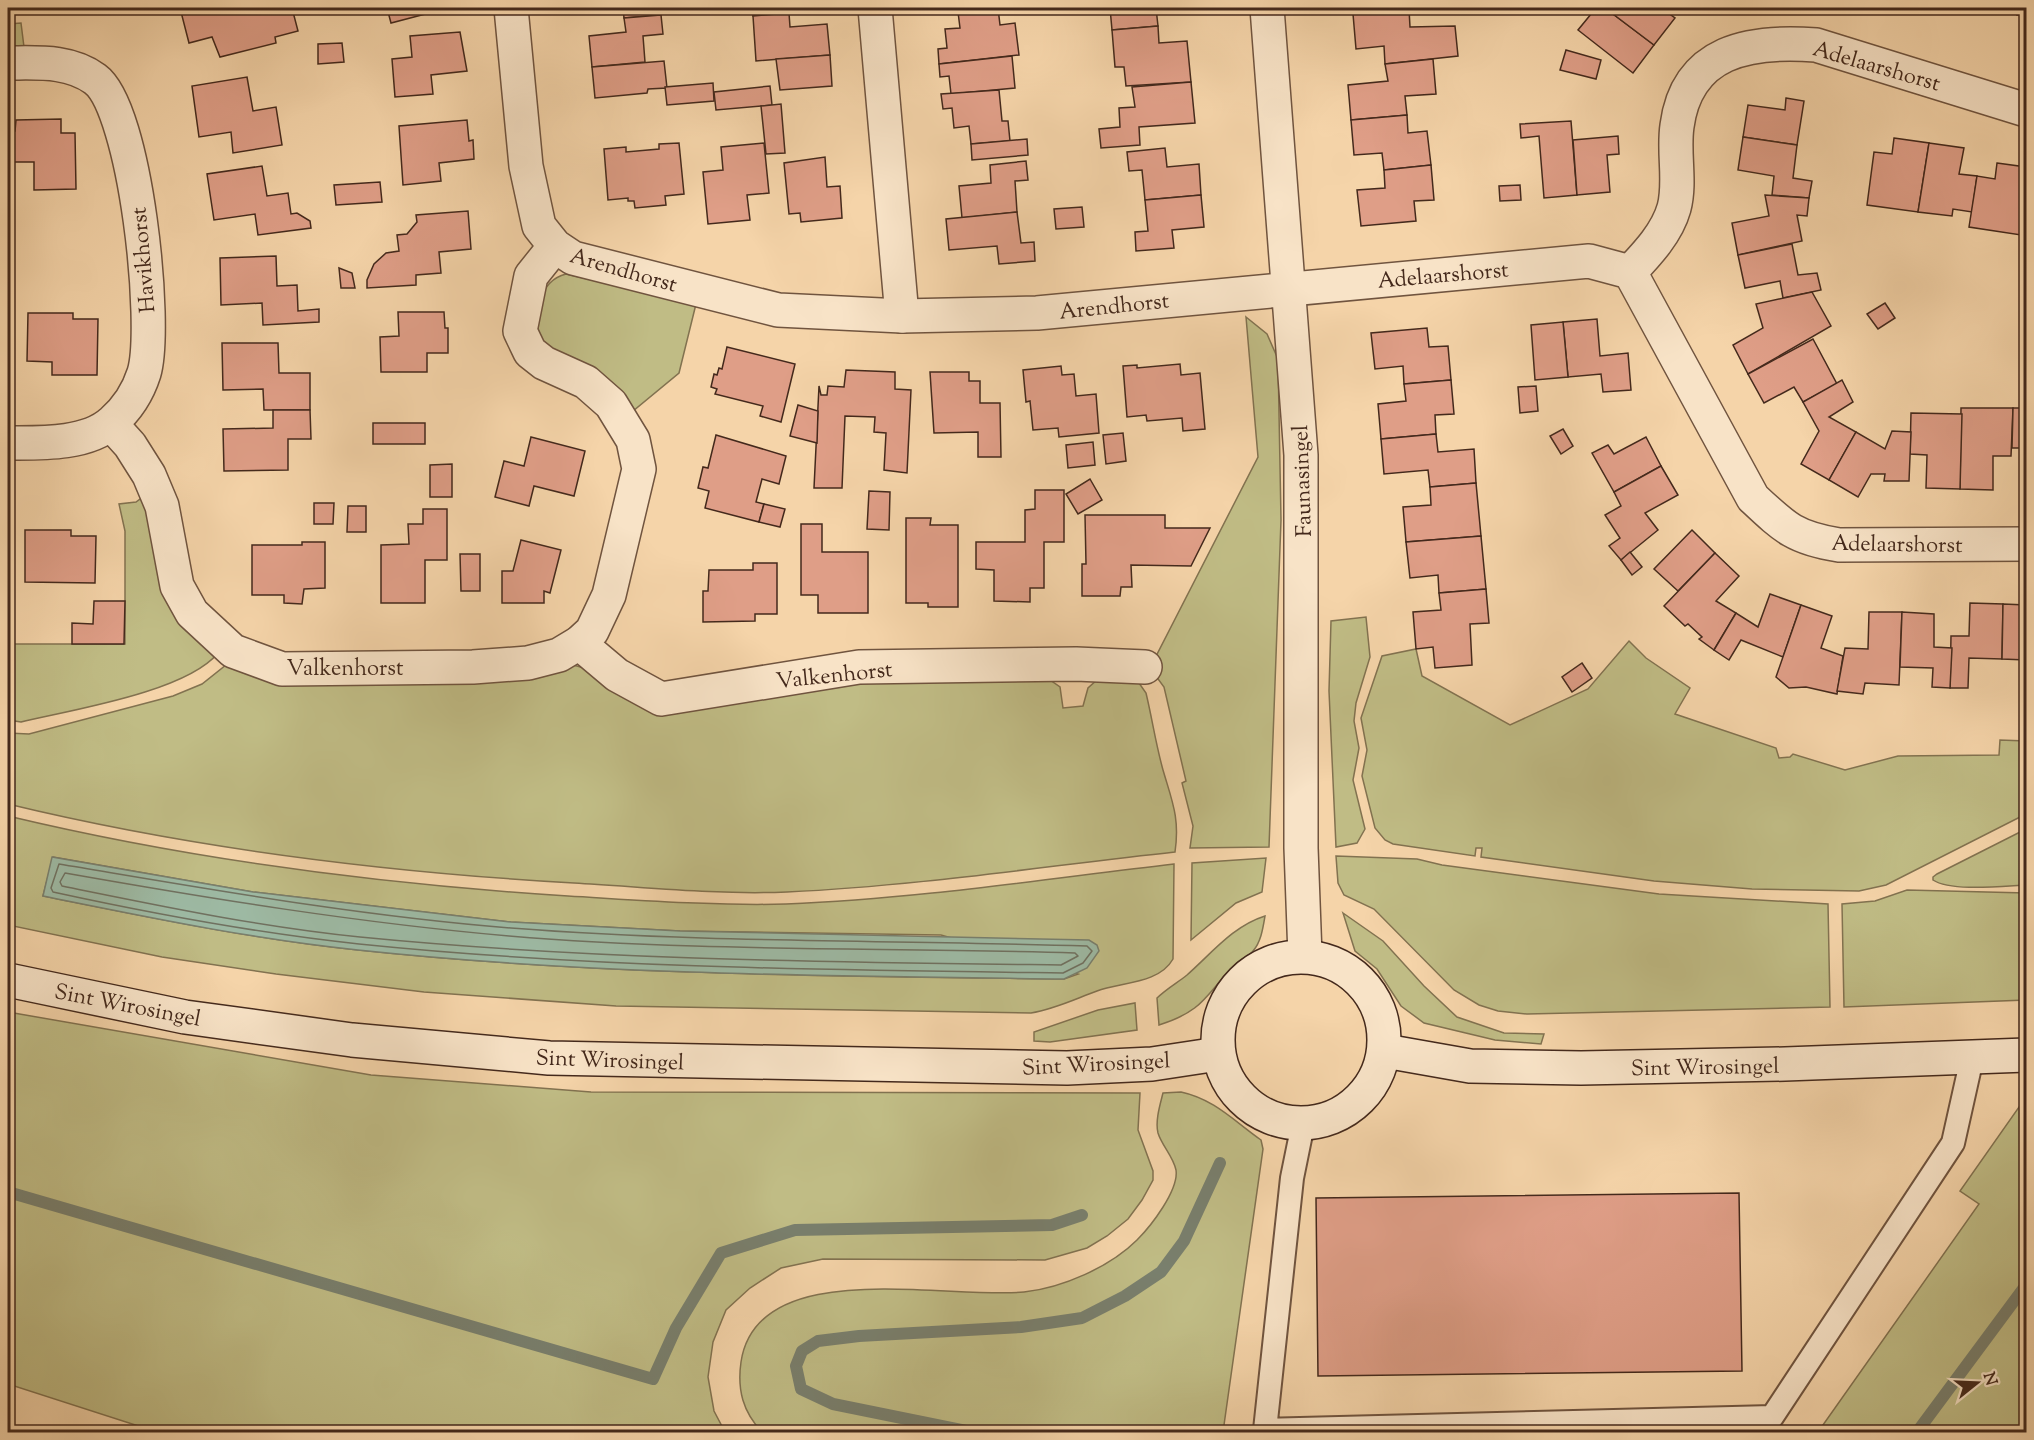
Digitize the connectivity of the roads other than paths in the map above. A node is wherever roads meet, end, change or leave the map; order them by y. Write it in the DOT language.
graph roads {
  1 [pos="512,8"];
  2 [pos="875,8"];
  3 [pos="1267,8"];
  4 [pos="8,63"];
  5 [pos="2026,110"];
  6 [pos="555,246"];
  7 [pos="1630,272"];
  8 [pos="1290,287"];
  9 [pos="902,316"];
  10 [pos="111,424"];
  11 [pos="8,443"];
  12 [pos="2026,544"];
  13 [pos="579,643"];
  14 [pos="1144,667"];
  15 [pos="1305,956"];
  16 [pos="8,980"];
  17 [pos="1385,1051"];
  18 [pos="1218,1054"];
  19 [pos="2026,1055"];
  20 [pos="1972,1058"];
  21 [pos="1303,1124"];
  1 -- 6 [label="street, Arendhorst"];
  2 -- 9 [label="street"];
  3 -- 8 [label="street, Faunasingel"];
  4 -- 10 [label="street, Havikhorst"];
  5 -- 7 [label="street, Adelaarshorst"];
  6 -- 9 [label="street, Arendhorst"];
  6 -- 13 [label="street, Valkenhorst"];
  7 -- 8 [label="street, Adelaarshorst"];
  7 -- 12 [label="street, Adelaarshorst"];
  8 -- 9 [label="street, Arendhorst"];
  8 -- 15 [label="street, Faunasingel"];
  10 -- 11 [label="street, Havikhorst"];
  10 -- 13 [label="street, Valkenhorst"];
  13 -- 14 [label="street, Valkenhorst"];
  15 -- 17 [label="street"];
  15 -- 18 [label="street"];
  16 -- 18 [label="street, Sint Wirosingel"];
  17 -- 20 [label="street, Sint Wirosingel"];
  17 -- 21 [label="street"];
  18 -- 21 [label="street"];
  19 -- 20 [label="street, Sint Wirosingel"];
  20 -- 21 [label="lane"];
}
